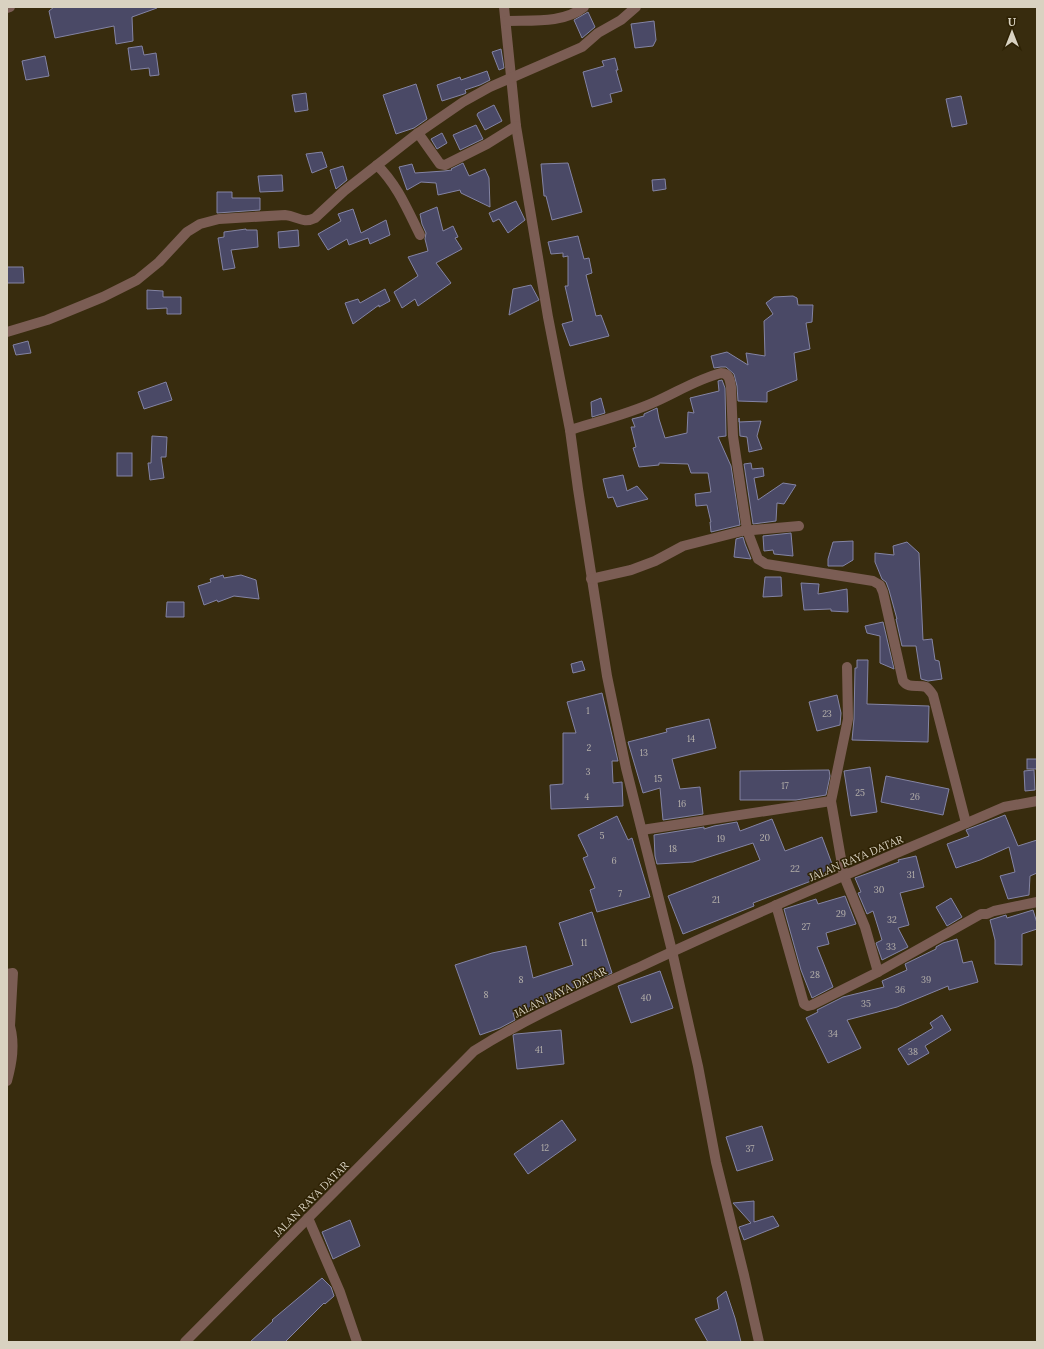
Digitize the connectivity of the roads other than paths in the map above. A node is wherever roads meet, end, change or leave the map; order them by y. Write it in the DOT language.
graph roads {
  1 [pos="504,7"];
  2 [pos="584,7"];
  3 [pos="636,7"];
  4 [pos="506,20"];
  5 [pos="511,78"];
  6 [pos="516,126"];
  7 [pos="418,133"];
  8 [pos="378,165"];
  9 [pos="420,235"];
  10 [pos="7,332"];
  11 [pos="570,430"];
  12 [pos="798,526"];
  13 [pos="747,530"];
  14 [pos="591,579"];
  15 [pos="847,667"];
  16 [pos="831,801"];
  17 [pos="1037,801"];
  18 [pos="966,824"];
  19 [pos="642,830"];
  20 [pos="844,876"];
  21 [pos="1037,902"];
  22 [pos="776,905"];
  23 [pos="672,951"];
  24 [pos="878,972"];
  25 [pos="7,974"];
  26 [pos="8,1026"];
  27 [pos="7,1081"];
  28 [pos="308,1218"];
  29 [pos="185,1342"];
  30 [pos="357,1342"];
  31 [pos="759,1342"];
  1 -- 4 [label="street"];
  2 -- 4 [label="street"];
  3 -- 5 [label="street"];
  4 -- 5 [label="street"];
  5 -- 6 [label="street"];
  5 -- 7 [label="street"];
  6 -- 7 [label="street"];
  6 -- 11 [label="street"];
  7 -- 8 [label="street"];
  8 -- 9 [label="street"];
  8 -- 10 [label="street"];
  11 -- 13 [label="street"];
  11 -- 14 [label="street"];
  12 -- 13 [label="street"];
  13 -- 14 [label="street"];
  13 -- 18 [label="street"];
  14 -- 19 [label="street"];
  15 -- 16 [label="street"];
  16 -- 19 [label="street"];
  16 -- 20 [label="street"];
  17 -- 18 [label="street, JALAN RAYA DATAR"];
  18 -- 20 [label="street, JALAN RAYA DATAR"];
  19 -- 23 [label="street"];
  20 -- 22 [label="street, JALAN RAYA DATAR"];
  20 -- 24 [label="street"];
  21 -- 24 [label="street"];
  22 -- 23 [label="street, JALAN RAYA DATAR"];
  22 -- 24 [label="street"];
  23 -- 28 [label="street, JALAN RAYA DATAR"];
  23 -- 31 [label="street"];
  25 -- 26 [label="street"];
  26 -- 27 [label="street"];
  28 -- 29 [label="street, JALAN RAYA DATAR"];
  28 -- 30 [label="street"];
}
